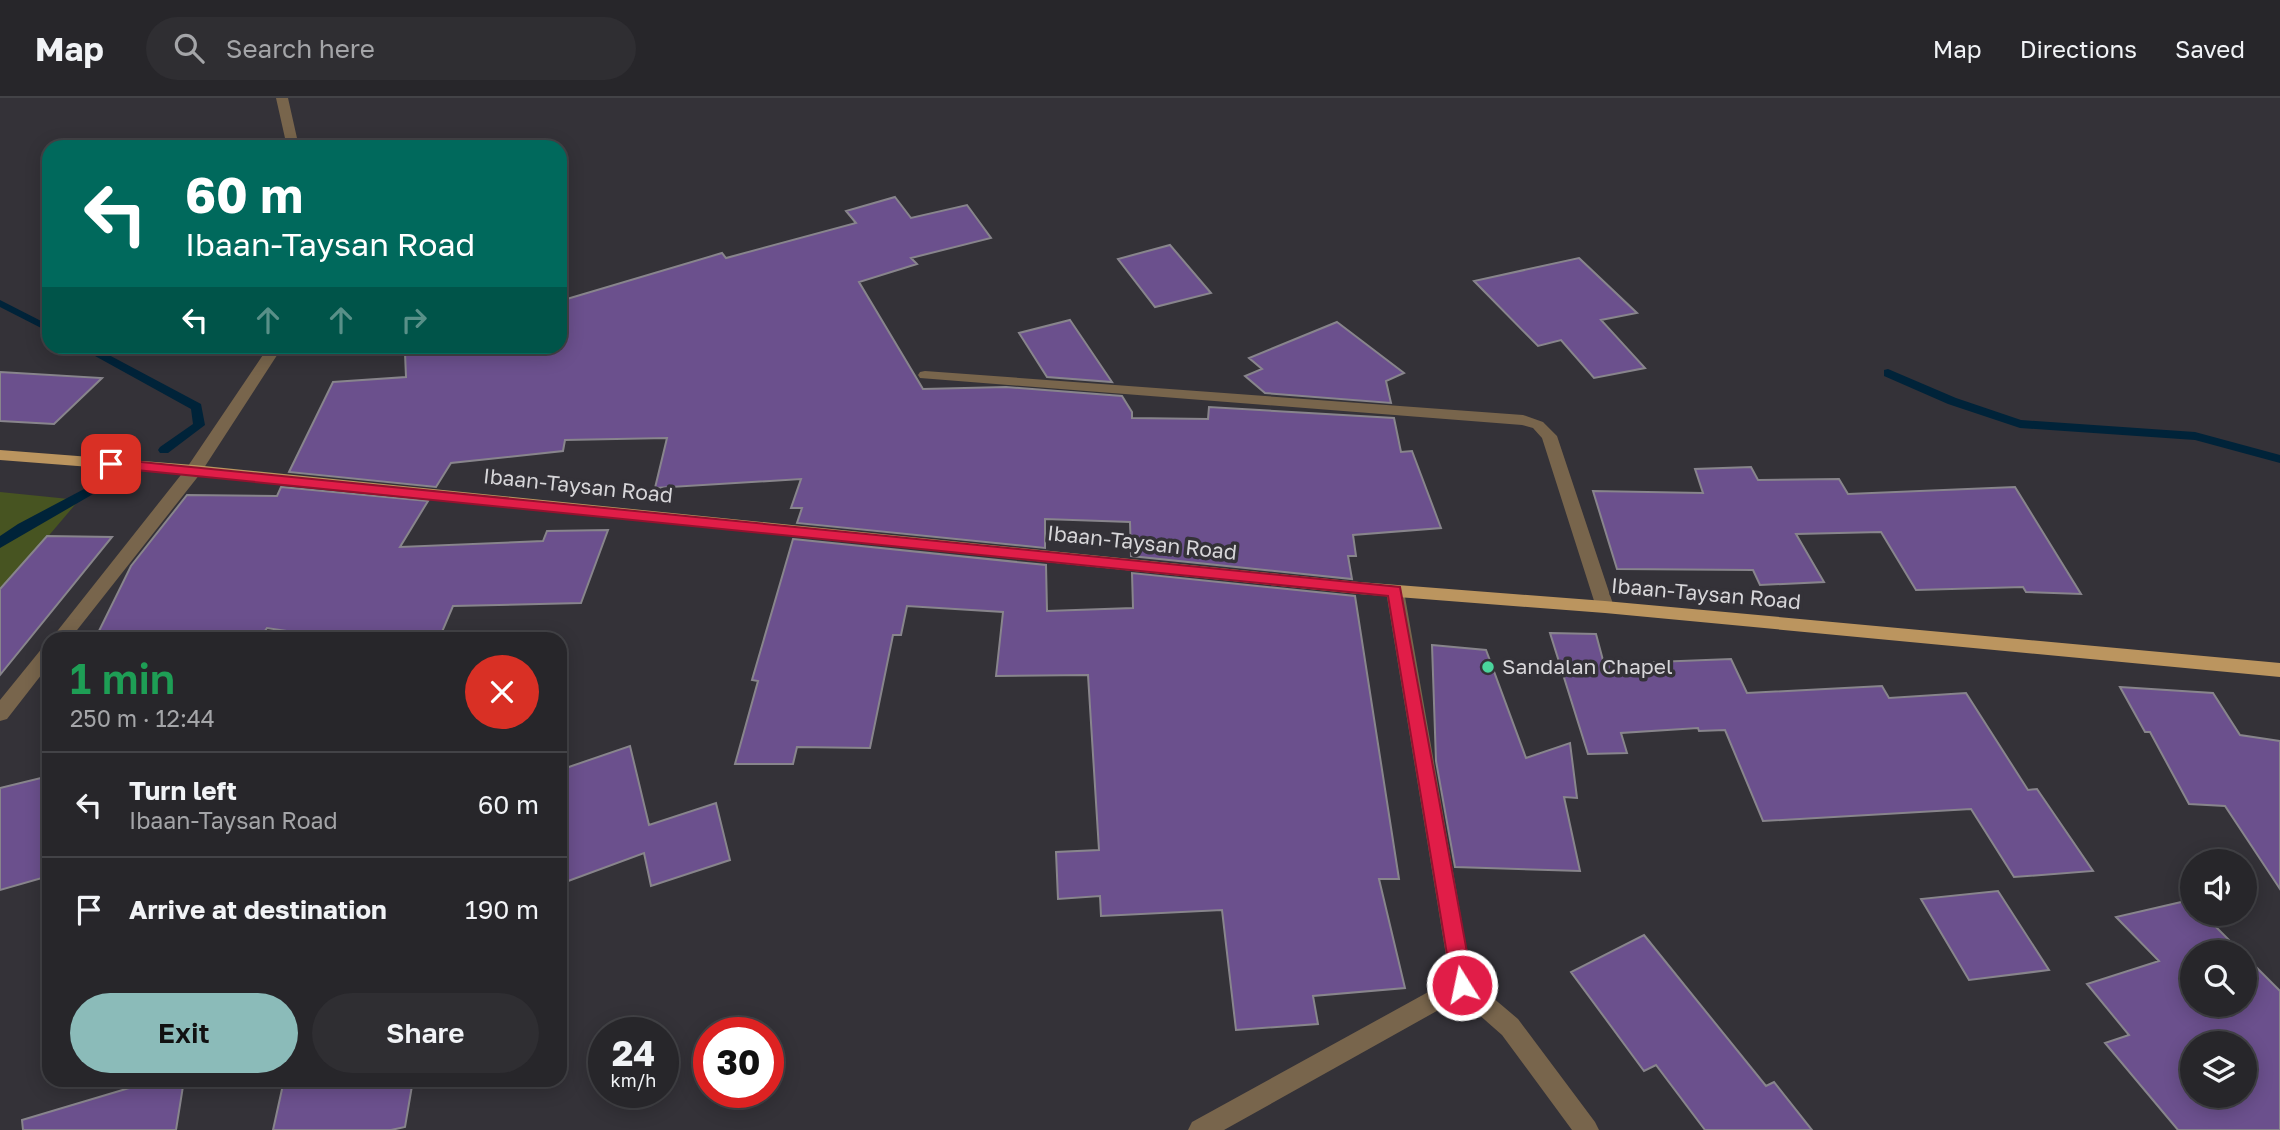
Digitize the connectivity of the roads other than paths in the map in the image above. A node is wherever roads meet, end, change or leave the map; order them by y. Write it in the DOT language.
graph roads {
  1 [pos="282,98"];
  2 [pos="291,140"];
  3 [pos="271,354"];
  4 [pos="925,375"];
  5 [pos="0,455"];
  6 [pos="194,470"];
  7 [pos="1395,591"];
  8 [pos="1605,607"];
  9 [pos="66,632"];
  10 [pos="42,661"];
  11 [pos="2280,670"];
  12 [pos="0,715"];
  13 [pos="1462,985"];
  14 [pos="1200,1130"];
  15 [pos="1587,1130"];
  1 -- 2 [label="street"];
  3 -- 6 [label="street"];
  4 -- 8 [label="street"];
  5 -- 6 [label="main road, Ibaan-Taysan Road"];
  6 -- 7 [label="main road, Ibaan-Taysan Road"];
  6 -- 9 [label="street"];
  7 -- 8 [label="main road, Ibaan-Taysan Road"];
  7 -- 13 [label="street"];
  8 -- 11 [label="main road, Ibaan-Taysan Road"];
  10 -- 12 [label="street"];
  13 -- 14 [label="street"];
  13 -- 15 [label="street"];
}
